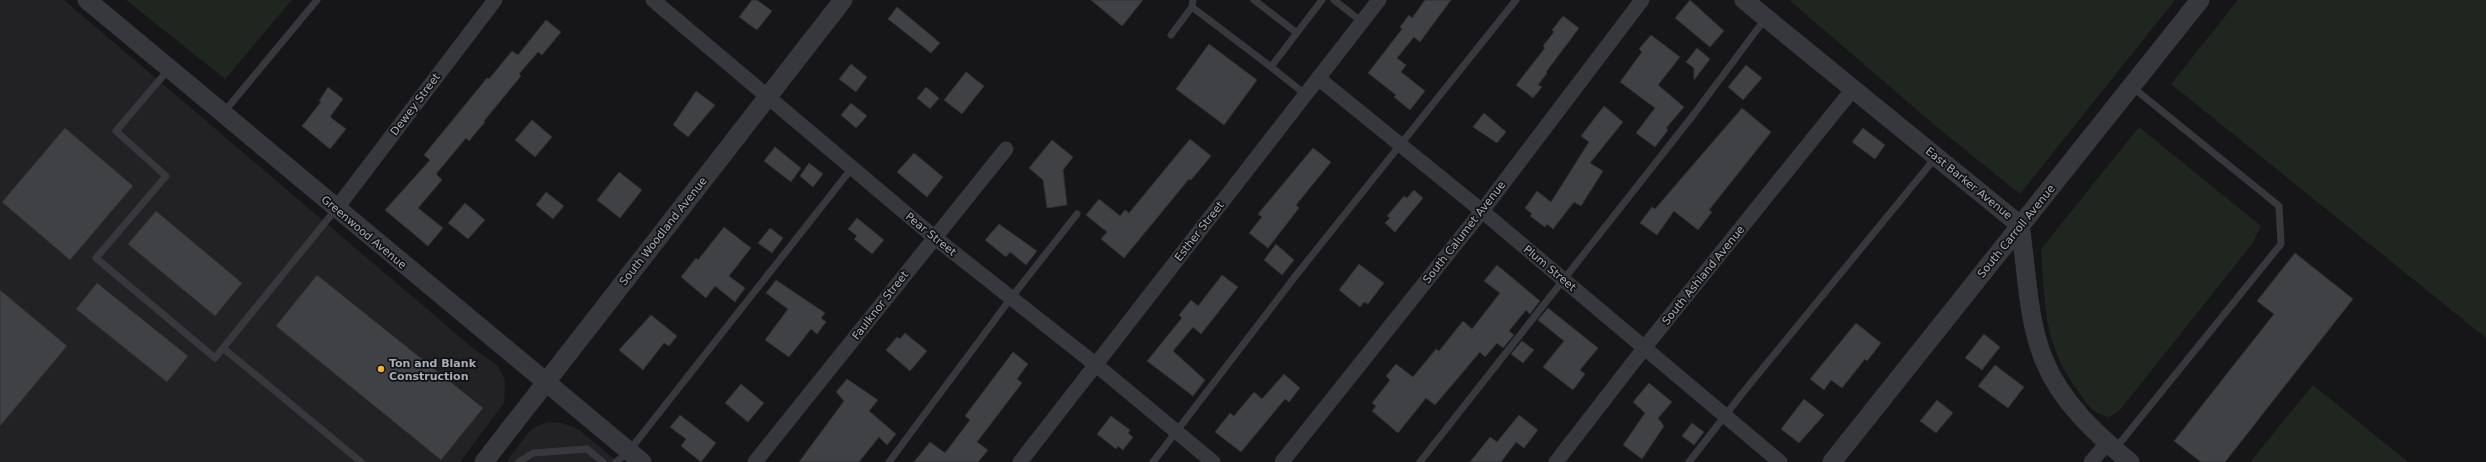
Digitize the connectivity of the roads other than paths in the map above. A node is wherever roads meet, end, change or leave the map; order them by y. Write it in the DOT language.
graph roads {
  1 [pos="87,0"];
  2 [pos="317,0"];
  3 [pos="495,0"];
  4 [pos="843,0"];
  5 [pos="1254,0"];
  6 [pos="1322,0"];
  7 [pos="1334,0"];
  8 [pos="1379,0"];
  9 [pos="1516,0"];
  10 [pos="1642,0"];
  11 [pos="1744,0"];
  12 [pos="2200,0"];
  13 [pos="661,2"];
  14 [pos="1193,3"];
  15 [pos="1766,18"];
  16 [pos="1362,22"];
  17 [pos="1297,33"];
  18 [pos="1171,35"];
  19 [pos="1271,67"];
  20 [pos="169,69"];
  21 [pos="1318,78"];
  22 [pos="2131,86"];
  23 [pos="1853,89"];
  24 [pos="1305,94"];
  25 [pos="767,97"];
  26 [pos="222,114"];
  27 [pos="1402,146"];
  28 [pos="1006,149"];
  29 [pos="1936,157"];
  30 [pos="852,168"];
  31 [pos="336,209"];
  32 [pos="1482,211"];
  33 [pos="1077,214"];
  34 [pos="2020,225"];
  35 [pos="934,237"];
  36 [pos="1563,278"];
  37 [pos="1011,298"];
  38 [pos="1645,347"];
  39 [pos="223,348"];
  40 [pos="1095,364"];
  41 [pos="546,382"];
  42 [pos="1725,416"];
  43 [pos="1177,432"];
  44 [pos="2110,446"];
  45 [pos="629,458"];
  46 [pos="361,462"];
  47 [pos="484,462"];
  48 [pos="519,462"];
  49 [pos="604,462"];
  50 [pos="755,462"];
  51 [pos="889,462"];
  52 [pos="1020,462"];
  53 [pos="1153,462"];
  54 [pos="1213,462"];
  55 [pos="1282,462"];
  56 [pos="1420,462"];
  57 [pos="1556,462"];
  58 [pos="1689,462"];
  59 [pos="1780,462"];
  60 [pos="1832,462"];
  61 [pos="2091,462"];
  62 [pos="2130,462"];
  1 -- 20 [label="street, Greenwood Avenue"];
  2 -- 26 [label="lane"];
  3 -- 31 [label="street, Dewey Street"];
  4 -- 25 [label="street, South Woodland Avenue"];
  5 -- 17 [label="lane"];
  6 -- 17 [label="lane"];
  7 -- 16 [label="lane"];
  8 -- 16 [label="street, Esther Street"];
  9 -- 27 [label="lane"];
  10 -- 32 [label="street, South Calumet Avenue"];
  11 -- 15 [label="street, East Barker Avenue"];
  12 -- 22 [label="street, South Carroll Avenue"];
  13 -- 25 [label="street, Pear Street"];
  14 -- 18 [label="lane"];
  14 -- 19 [label="lane"];
  15 -- 23 [label="street, East Barker Avenue"];
  15 -- 36 [label="lane"];
  16 -- 21 [label="street, Esther Street"];
  17 -- 19 [label="lane"];
  19 -- 24 [label="lane"];
  20 -- 26 [label="street, Greenwood Avenue"];
  20 -- 39 [label="lane"];
  21 -- 24 [label="street, Esther Street"];
  21 -- 27 [label="street, Plum Street"];
  22 -- 34 [label="street, South Carroll Avenue"];
  22 -- 44 [label="lane"];
  23 -- 29 [label="street, East Barker Avenue"];
  23 -- 38 [label="street, South Ashland Avenue"];
  24 -- 40 [label="street, Esther Street"];
  25 -- 30 [label="street, Pear Street"];
  25 -- 41 [label="street, South Woodland Avenue"];
  26 -- 31 [label="street, Greenwood Avenue"];
  27 -- 32 [label="street, Plum Street"];
  27 -- 43 [label="lane"];
  28 -- 35 [label="street, Faulknor Street"];
  29 -- 34 [label="street, East Barker Avenue"];
  29 -- 42 [label="lane"];
  30 -- 35 [label="street, Pear Street"];
  30 -- 45 [label="lane"];
  31 -- 39 [label="lane"];
  31 -- 41 [label="street, Greenwood Avenue"];
  32 -- 36 [label="street, Plum Street"];
  32 -- 55 [label="street, South Calumet Avenue"];
  33 -- 37 [label="lane"];
  34 -- 44 [label="street, East Barker Avenue"];
  34 -- 60 [label="street, South Carroll Avenue"];
  35 -- 37 [label="street, Pear Street"];
  35 -- 50 [label="street, Faulknor Street"];
  36 -- 38 [label="street, Plum Street"];
  36 -- 56 [label="lane"];
  37 -- 40 [label="street, Pear Street"];
  37 -- 51 [label="lane"];
  38 -- 42 [label="street, Plum Street"];
  38 -- 57 [label="street, South Ashland Avenue"];
  39 -- 46 [label="lane"];
  40 -- 43 [label="street, Pear Street"];
  40 -- 52 [label="street, Esther Street"];
  41 -- 45 [label="street, Greenwood Avenue"];
  41 -- 47 [label="street, South Woodland Avenue"];
  42 -- 58 [label="lane"];
  42 -- 59 [label="street, Plum Street"];
  43 -- 53 [label="lane"];
  43 -- 54 [label="street, Pear Street"];
  44 -- 61 [label="street"];
  44 -- 62 [label="street, East Barker Avenue"];
  48 -- 49 [label="lane"];
}
